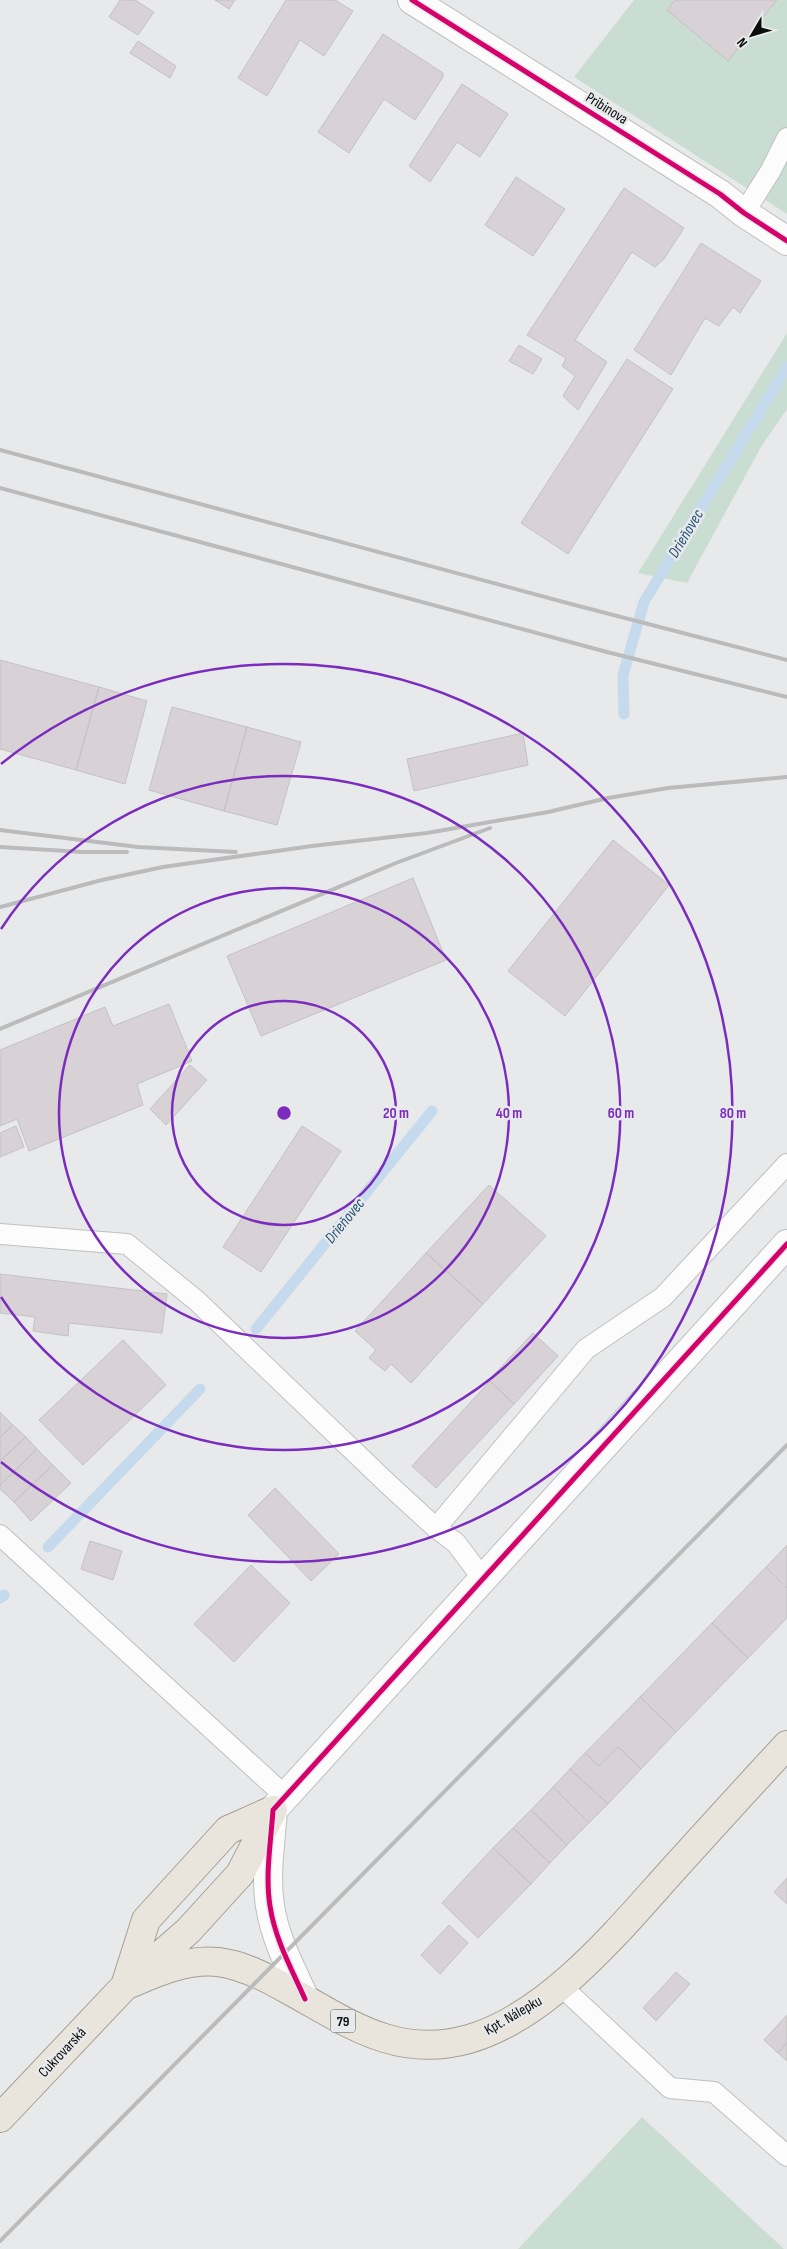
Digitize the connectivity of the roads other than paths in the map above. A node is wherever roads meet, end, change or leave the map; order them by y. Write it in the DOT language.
graph roads {
  1 [pos="412,0"];
  2 [pos="787,138"];
  3 [pos="744,213"];
  4 [pos="787,241"];
  5 [pos="787,1164"];
  6 [pos="0,1234"];
  7 [pos="787,1244"];
  8 [pos="436,1528"];
  9 [pos="0,1535"];
  10 [pos="483,1579"];
  11 [pos="787,1744"];
  12 [pos="279,1803"];
  13 [pos="560,1985"];
  14 [pos="125,1986"];
  15 [pos="305,1999"];
  16 [pos="0,2118"];
  17 [pos="787,2156"];
  1 -- 3 [label="street, Pribinova"];
  2 -- 3 [label="lane"];
  3 -- 4 [label="street, Pribinova"];
  5 -- 8 [label="lane"];
  6 -- 8 [label="lane"];
  7 -- 10 [label="street"];
  8 -- 10 [label="lane"];
  9 -- 12 [label="lane"];
  10 -- 12 [label="street"];
  11 -- 13 [label="main road, Kpt. Nálepku / 79"];
  12 -- 14 [label="main road, Cukrovarská"];
  12 -- 14 [label="main road"];
  12 -- 15 [label="street"];
  13 -- 15 [label="main road, Kpt. Nálepku / 79"];
  13 -- 17 [label="lane"];
  14 -- 15 [label="main road, Kpt. Nálepku / 79"];
  14 -- 16 [label="main road, Cukrovarská / 79"];
}
